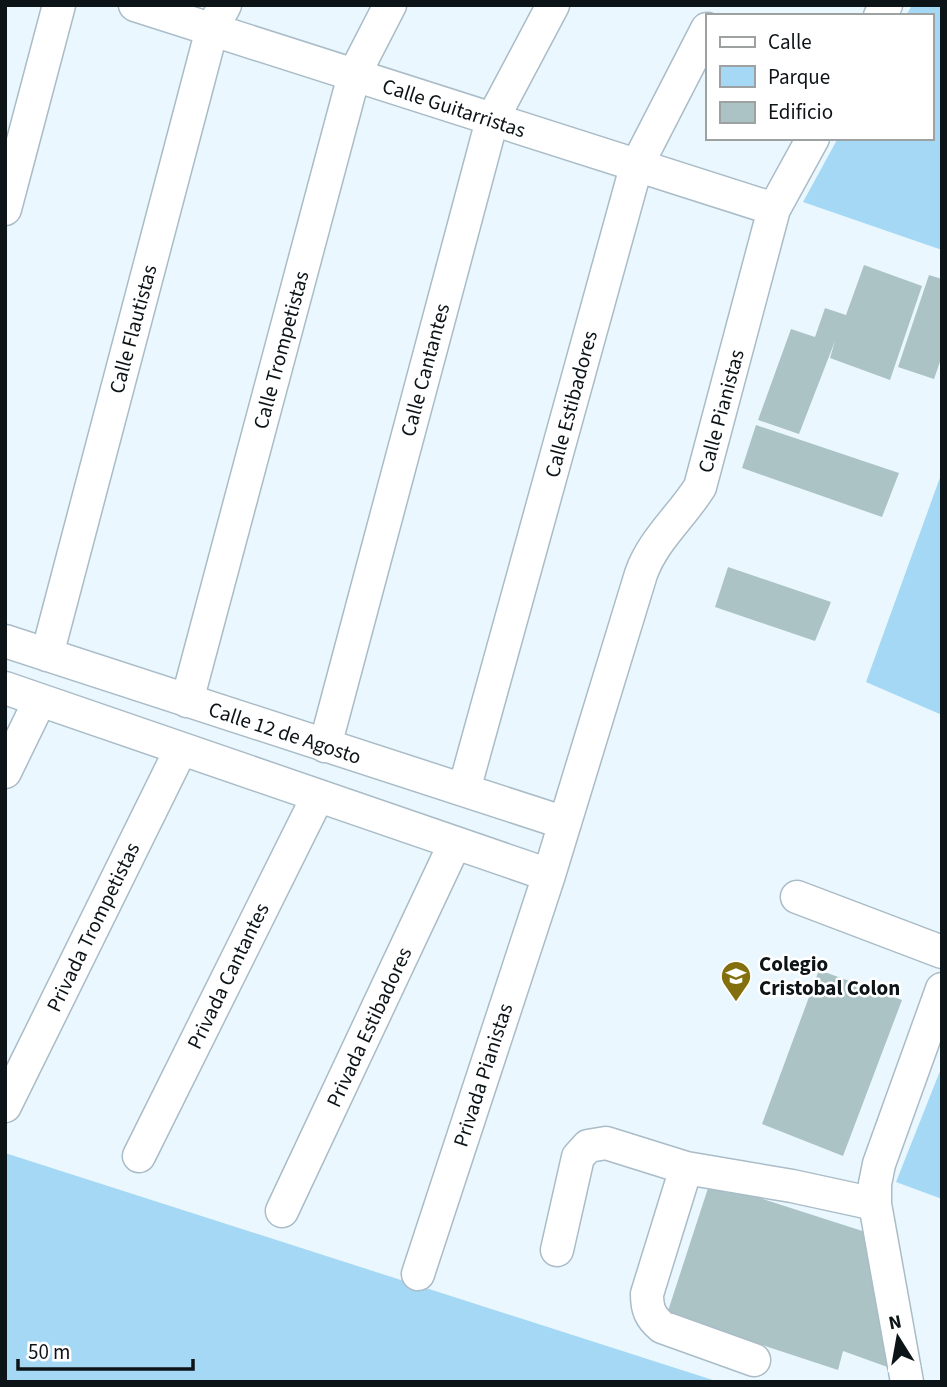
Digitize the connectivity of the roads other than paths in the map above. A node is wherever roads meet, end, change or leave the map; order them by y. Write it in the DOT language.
graph roads {
  1 [pos="59,5"];
  2 [pos="135,5"];
  3 [pos="390,5"];
  4 [pos="553,5"];
  5 [pos="219,17"];
  6 [pos="706,31"];
  7 [pos="354,75"];
  8 [pos="492,120"];
  9 [pos="812,140"];
  10 [pos="636,167"];
  11 [pos="5,209"];
  12 [pos="774,209"];
  13 [pos="5,641"];
  14 [pos="47,655"];
  15 [pos="5,688"];
  16 [pos="40,700"];
  17 [pos="187,701"];
  18 [pos="325,746"];
  19 [pos="181,748"];
  20 [pos="5,772"];
  21 [pos="464,790"];
  22 [pos="318,796"];
  23 [pos="565,823"];
  24 [pos="455,843"];
  25 [pos="549,875"];
  26 [pos="797,897"];
  27 [pos="942,952"];
  28 [pos="942,989"];
  29 [pos="5,1106"];
  30 [pos="139,1156"];
  31 [pos="686,1168"];
  32 [pos="875,1205"];
  33 [pos="282,1212"];
  34 [pos="557,1250"];
  35 [pos="418,1275"];
  36 [pos="754,1360"];
  37 [pos="907,1382"];
  1 -- 11 [label="street"];
  2 -- 5 [label="street, Calle Guitarristas"];
  3 -- 7 [label="street, Calle Trompetistas"];
  4 -- 8 [label="street, Calle Cantantes"];
  5 -- 7 [label="street, Calle Guitarristas"];
  5 -- 14 [label="street, Calle Flautistas"];
  6 -- 10 [label="street, Calle Estibadores"];
  7 -- 8 [label="street, Calle Guitarristas"];
  7 -- 17 [label="street, Calle Trompetistas"];
  8 -- 10 [label="street, Calle Guitarristas"];
  8 -- 18 [label="street, Calle Cantantes"];
  9 -- 12 [label="street, Calle Pianistas"];
  10 -- 12 [label="street, Calle Guitarristas"];
  10 -- 21 [label="street, Calle Estibadores"];
  12 -- 23 [label="street, Calle Pianistas"];
  13 -- 14 [label="street, Calle 12 de Agosto"];
  14 -- 17 [label="street, Calle 12 de Agosto"];
  15 -- 16 [label="street"];
  16 -- 19 [label="street"];
  16 -- 20 [label="street"];
  17 -- 18 [label="street, Calle 12 de Agosto"];
  18 -- 21 [label="street, Calle 12 de Agosto"];
  19 -- 22 [label="street"];
  19 -- 29 [label="street, Privada Trompetistas"];
  21 -- 23 [label="street, Calle 12 de Agosto"];
  22 -- 24 [label="street"];
  22 -- 30 [label="street, Privada Cantantes"];
  23 -- 25 [label="street, Calle Pianistas"];
  24 -- 25 [label="street"];
  24 -- 33 [label="street, Privada Estibadores"];
  25 -- 35 [label="street, Privada Pianistas"];
  26 -- 27 [label="street"];
  28 -- 32 [label="street"];
  31 -- 32 [label="street"];
  31 -- 34 [label="street"];
  31 -- 36 [label="street"];
  32 -- 37 [label="street"];
}
